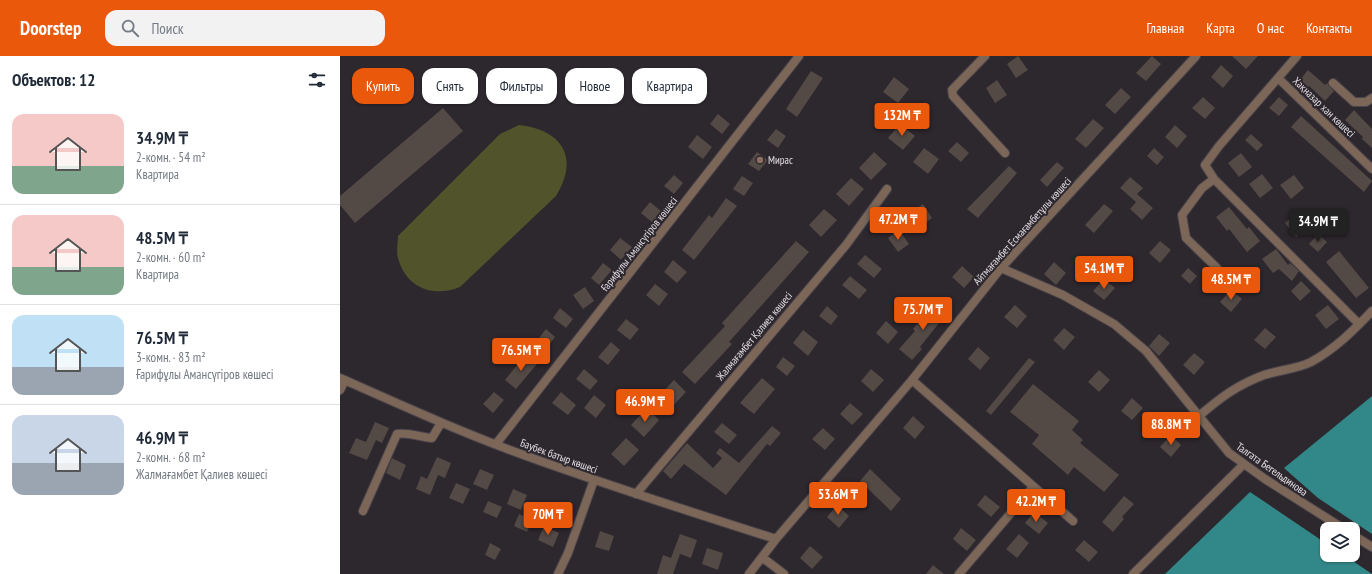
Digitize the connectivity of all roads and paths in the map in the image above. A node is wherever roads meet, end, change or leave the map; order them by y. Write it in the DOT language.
graph roads {
  1 [pos="799,56"];
  2 [pos="985,56"];
  3 [pos="1196,56"];
  4 [pos="1297,56"];
  5 [pos="1278,78"];
  6 [pos="1333,83"];
  7 [pos="1372,98"];
  8 [pos="1005,153"];
  9 [pos="1372,169"];
  10 [pos="1214,179"];
  11 [pos="887,190"];
  12 [pos="1001,268"];
  13 [pos="1218,268"];
  14 [pos="1372,311"];
  15 [pos="1359,324"];
  16 [pos="343,379"];
  17 [pos="912,380"];
  18 [pos="340,390"];
  19 [pos="1199,416"];
  20 [pos="441,423"];
  21 [pos="496,444"];
  22 [pos="1244,464"];
  23 [pos="594,480"];
  24 [pos="1033,487"];
  25 [pos="636,494"];
  26 [pos="363,511"];
  27 [pos="1073,521"];
  28 [pos="1333,522"];
  29 [pos="776,539"];
  30 [pos="1360,539"];
  31 [pos="1372,547"];
  32 [pos="763,558"];
  33 [pos="558,574"];
  34 [pos="749,574"];
  35 [pos="784,574"];
  36 [pos="959,574"];
  37 [pos="1133,574"];
  1 -- 21 [label="street, Ғарифұлы Амансүгіров көшесі"];
  2 -- 8 [label="street"];
  3 -- 12 [label="street, Айтмағамбет Есмағамбетұлы көшесі"];
  4 -- 5 [label="street"];
  5 -- 9 [label="street, Хақназар хан көшесі"];
  5 -- 10 [label="street"];
  6 -- 7 [label="street"];
  10 -- 13 [label="street"];
  10 -- 15 [label="street"];
  11 -- 25 [label="street, Жалмағамбет Қалиев көшесі"];
  12 -- 17 [label="street, Айтмағамбет Есмағамбетұлы көшесі"];
  12 -- 19 [label="street, Талгата Бегельдинова"];
  14 -- 15 [label="street"];
  15 -- 19 [label="street"];
  16 -- 18 [label="street"];
  16 -- 20 [label="street, Баубек батыр көшесі"];
  17 -- 24 [label="street"];
  17 -- 29 [label="street, Айтмағамбет Есмағамбетұлы көшесі"];
  19 -- 22 [label="street, Талгата Бегельдинова"];
  20 -- 21 [label="street, Баубек батыр көшесі"];
  20 -- 26 [label="street"];
  21 -- 23 [label="street, Баубек батыр көшесі"];
  22 -- 28 [label="street, Талгата Бегельдинова"];
  22 -- 37 [label="street"];
  23 -- 25 [label="street, Баубек батыр көшесі"];
  23 -- 33 [label="street"];
  24 -- 27 [label="street"];
  24 -- 36 [label="street"];
  25 -- 29 [label="street, Баубек батыр көшесі"];
  29 -- 32 [label="street, Айтмағамбет Есмағамбетұлы көшесі"];
  30 -- 31 [label="street"];
  32 -- 34 [label="street, Айтмағамбет Есмағамбетұлы көшесі"];
  32 -- 35 [label="street"];
}
